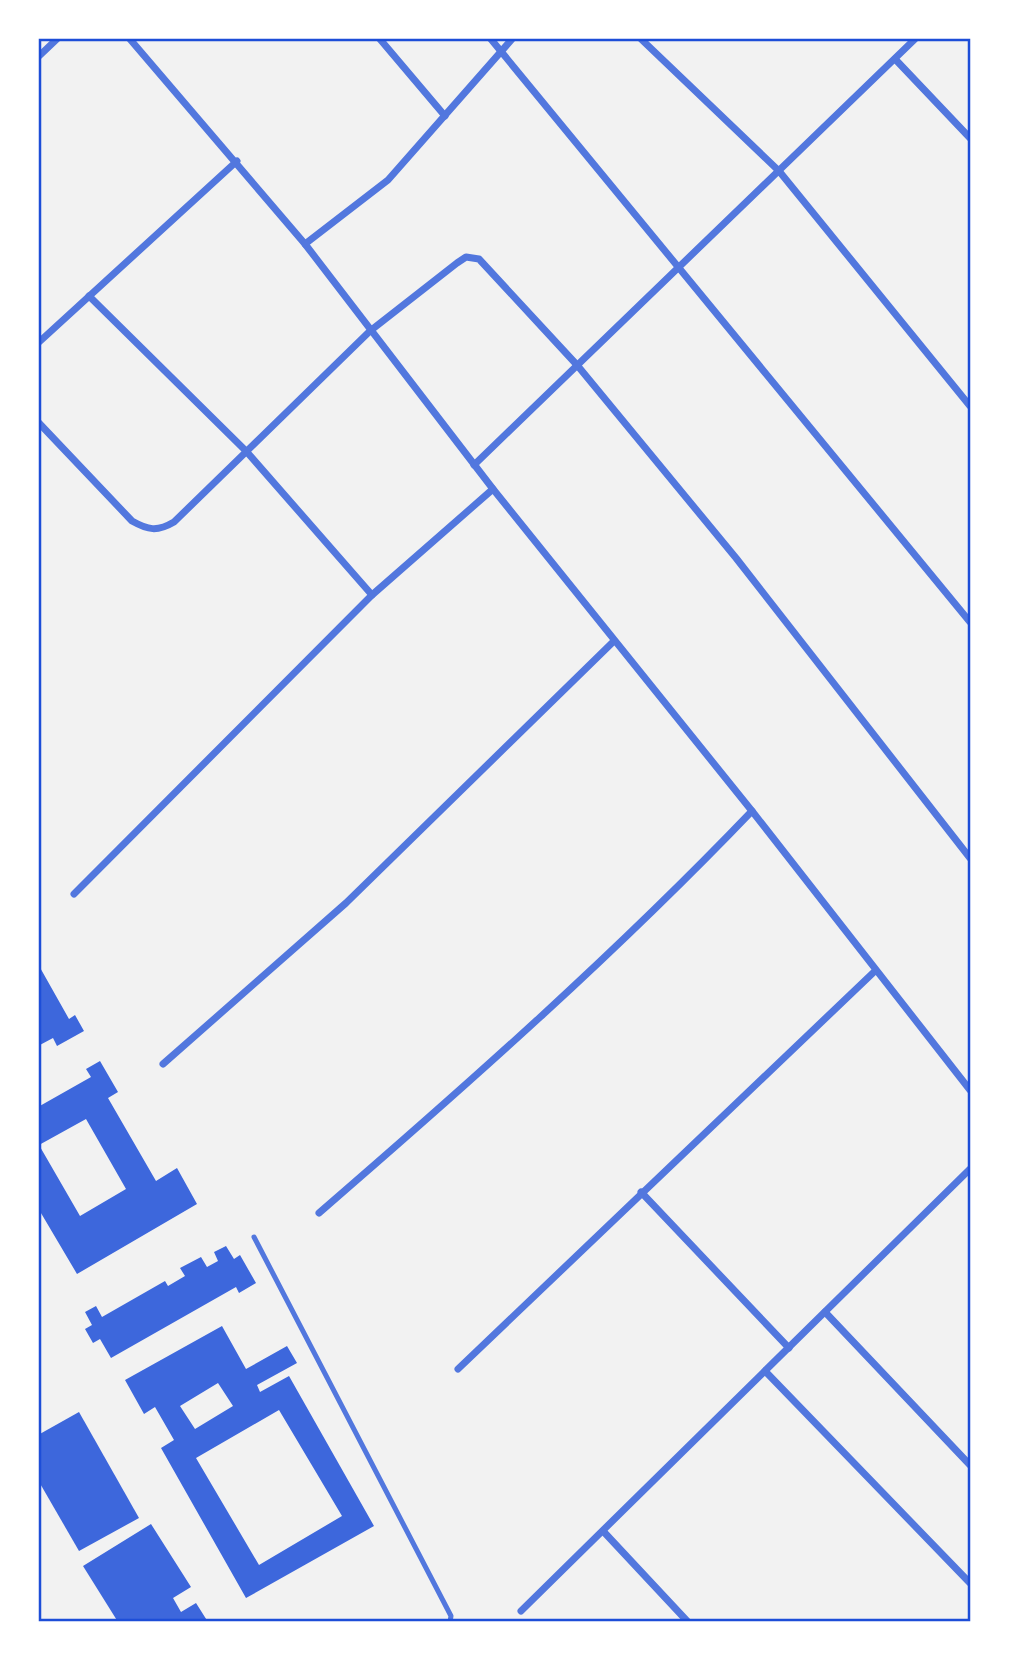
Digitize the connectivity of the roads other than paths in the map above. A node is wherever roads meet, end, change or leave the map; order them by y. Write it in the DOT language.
graph roads {
  1 [pos="58,38"];
  2 [pos="129,38"];
  3 [pos="379,38"];
  4 [pos="491,38"];
  5 [pos="513,38"];
  6 [pos="640,38"];
  7 [pos="916,38"];
  8 [pos="502,53"];
  9 [pos="38,57"];
  10 [pos="895,59"];
  11 [pos="445,116"];
  12 [pos="971,138"];
  13 [pos="237,161"];
  14 [pos="779,171"];
  15 [pos="305,244"];
  16 [pos="678,269"];
  17 [pos="89,296"];
  18 [pos="370,331"];
  19 [pos="38,343"];
  20 [pos="577,365"];
  21 [pos="971,406"];
  22 [pos="38,422"];
  23 [pos="246,451"];
  24 [pos="474,465"];
  25 [pos="493,489"];
  26 [pos="372,595"];
  27 [pos="971,622"];
  28 [pos="614,641"];
  29 [pos="752,811"];
  30 [pos="971,858"];
  31 [pos="74,894"];
  32 [pos="875,971"];
  33 [pos="163,1064"];
  34 [pos="971,1090"];
  35 [pos="971,1169"];
  36 [pos="641,1192"];
  37 [pos="319,1213"];
  38 [pos="254,1237"];
  39 [pos="825,1312"];
  40 [pos="789,1348"];
  41 [pos="458,1369"];
  42 [pos="765,1371"];
  43 [pos="971,1465"];
  44 [pos="603,1531"];
  45 [pos="971,1583"];
  46 [pos="521,1611"];
  47 [pos="450,1622"];
  48 [pos="688,1622"];
  1 -- 9 [label="street"];
  2 -- 13 [label="street"];
  3 -- 11 [label="street"];
  4 -- 8 [label="street"];
  5 -- 8 [label="street"];
  6 -- 14 [label="street"];
  7 -- 10 [label="street"];
  8 -- 11 [label="street"];
  8 -- 16 [label="street"];
  10 -- 12 [label="street"];
  10 -- 14 [label="street"];
  11 -- 15 [label="street"];
  13 -- 15 [label="street"];
  13 -- 17 [label="street"];
  14 -- 16 [label="street"];
  14 -- 21 [label="street"];
  15 -- 18 [label="street"];
  16 -- 20 [label="street"];
  16 -- 27 [label="street"];
  17 -- 19 [label="street"];
  17 -- 23 [label="street"];
  18 -- 20 [label="street"];
  18 -- 23 [label="street"];
  18 -- 24 [label="street"];
  20 -- 24 [label="street"];
  20 -- 30 [label="street"];
  22 -- 23 [label="street"];
  23 -- 26 [label="street"];
  24 -- 25 [label="street"];
  25 -- 26 [label="street"];
  25 -- 28 [label="street"];
  26 -- 31 [label="street"];
  28 -- 29 [label="street"];
  28 -- 33 [label="street"];
  29 -- 32 [label="street"];
  29 -- 37 [label="street"];
  32 -- 34 [label="street"];
  32 -- 36 [label="street"];
  35 -- 39 [label="street"];
  36 -- 40 [label="street"];
  36 -- 41 [label="street"];
  38 -- 47 [label="lane"];
  39 -- 40 [label="street"];
  39 -- 43 [label="street"];
  40 -- 42 [label="street"];
  42 -- 44 [label="street"];
  42 -- 45 [label="street"];
  44 -- 46 [label="street"];
  44 -- 48 [label="street"];
}
